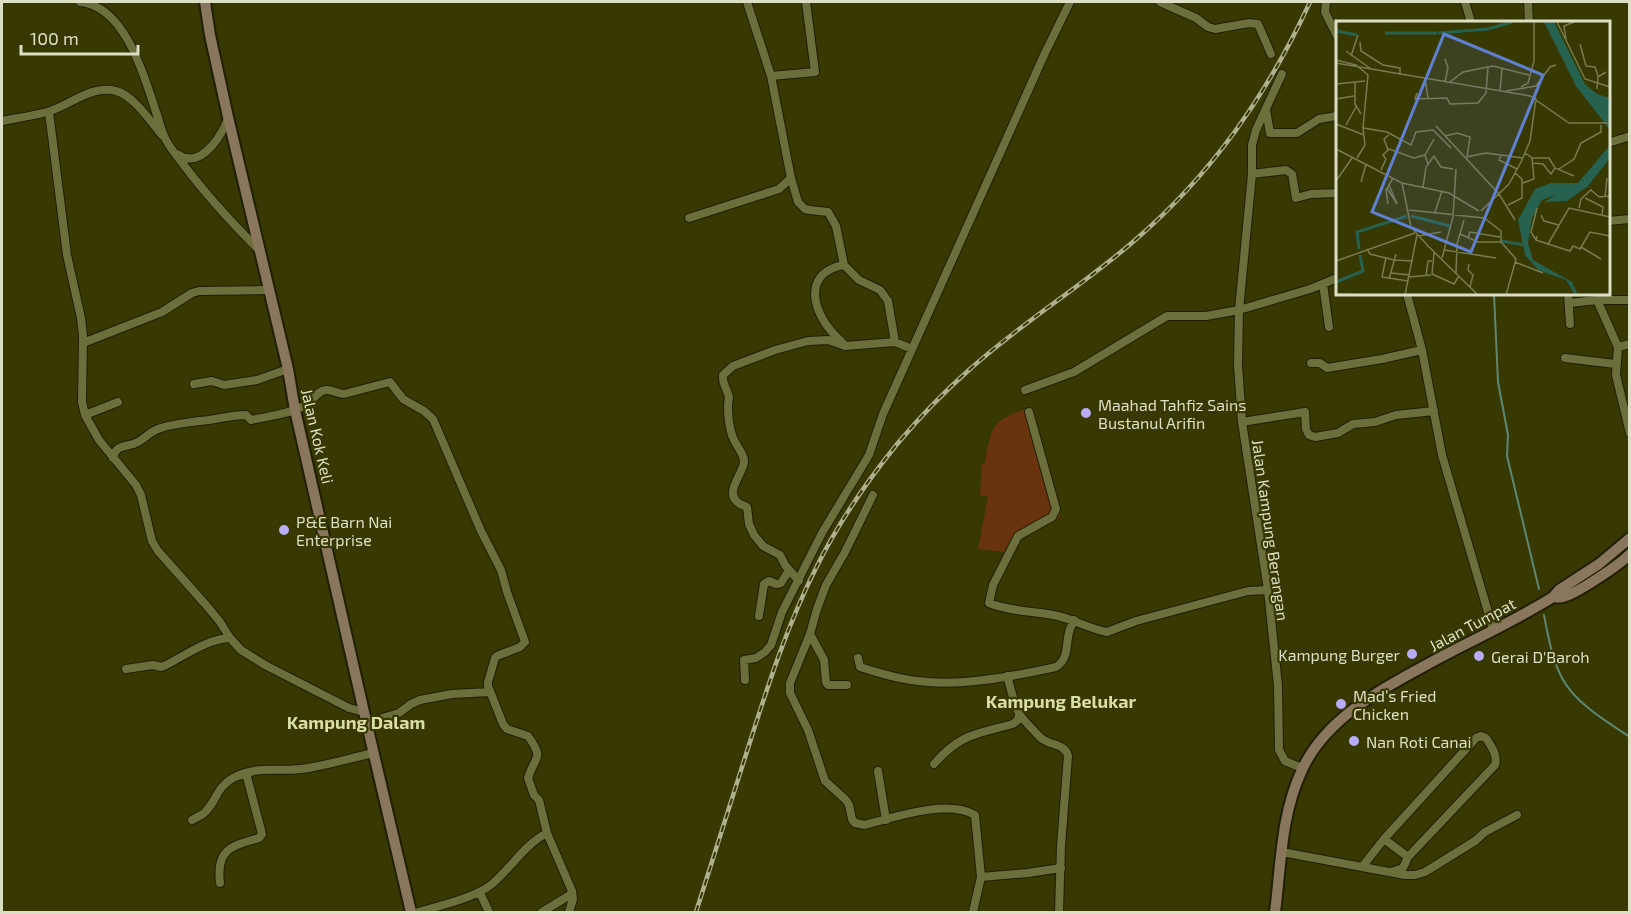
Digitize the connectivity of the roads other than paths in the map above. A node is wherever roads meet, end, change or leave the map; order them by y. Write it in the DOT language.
graph roads {
  1 [pos="80,2"];
  2 [pos="205,2"];
  3 [pos="747,2"];
  4 [pos="806,2"];
  5 [pos="1070,2"];
  6 [pos="1160,2"];
  7 [pos="1326,2"];
  8 [pos="1465,2"];
  9 [pos="1528,2"];
  10 [pos="1471,21"];
  11 [pos="1529,21"];
  12 [pos="1336,34"];
  13 [pos="1271,54"];
  14 [pos="1282,74"];
  15 [pos="771,76"];
  16 [pos="1266,110"];
  17 [pos="49,112"];
  18 [pos="1336,116"];
  19 [pos="228,117"];
  20 [pos="2,121"];
  21 [pos="1629,136"];
  22 [pos="165,139"];
  23 [pos="1610,142"];
  24 [pos="175,153"];
  25 [pos="1252,174"];
  26 [pos="791,178"];
  27 [pos="1336,193"];
  28 [pos="689,218"];
  29 [pos="1629,219"];
  30 [pos="1610,221"];
  31 [pos="260,251"];
  32 [pos="844,265"];
  33 [pos="1336,278"];
  34 [pos="1323,284"];
  35 [pos="268,290"];
  36 [pos="1408,296"];
  37 [pos="1569,298"];
  38 [pos="1597,300"];
  39 [pos="1627,300"];
  40 [pos="1239,310"];
  41 [pos="1570,324"];
  42 [pos="1329,327"];
  43 [pos="895,342"];
  44 [pos="83,343"];
  45 [pos="1629,344"];
  46 [pos="845,346"];
  47 [pos="1618,347"];
  48 [pos="912,349"];
  49 [pos="1422,350"];
  50 [pos="1565,358"];
  51 [pos="1311,363"];
  52 [pos="1615,364"];
  53 [pos="288,369"];
  54 [pos="194,384"];
  55 [pos="1025,390"];
  56 [pos="118,402"];
  57 [pos="296,410"];
  58 [pos="1434,411"];
  59 [pos="1029,412"];
  60 [pos="85,415"];
  61 [pos="1242,422"];
  62 [pos="1629,433"];
  63 [pos="113,458"];
  64 [pos="873,495"];
  65 [pos="1629,538"];
  66 [pos="1629,554"];
  67 [pos="789,570"];
  68 [pos="798,581"];
  69 [pos="1268,590"];
  70 [pos="1553,597"];
  71 [pos="759,616"];
  72 [pos="1074,620"];
  73 [pos="1493,629"];
  74 [pos="810,634"];
  75 [pos="230,638"];
  76 [pos="858,658"];
  77 [pos="126,669"];
  78 [pos="1007,676"];
  79 [pos="746,680"];
  80 [pos="847,685"];
  81 [pos="490,692"];
  82 [pos="1019,716"];
  83 [pos="365,717"];
  84 [pos="374,753"];
  85 [pos="934,764"];
  86 [pos="1302,768"];
  87 [pos="878,771"];
  88 [pos="246,773"];
  89 [pos="1517,815"];
  90 [pos="192,820"];
  91 [pos="886,820"];
  92 [pos="547,832"];
  93 [pos="1384,839"];
  94 [pos="1282,852"];
  95 [pos="1408,858"];
  96 [pos="1362,867"];
  97 [pos="1060,868"];
  98 [pos="1391,872"];
  99 [pos="981,877"];
  100 [pos="220,883"];
  101 [pos="572,891"];
  102 [pos="480,892"];
  103 [pos="411,912"];
  104 [pos="418,912"];
  105 [pos="489,912"];
  106 [pos="542,912"];
  107 [pos="569,912"];
  108 [pos="973,912"];
  109 [pos="1059,912"];
  110 [pos="1275,912"];
  1 -- 22 [label="street"];
  2 -- 19 [label="street, Jalan Kok Keli"];
  3 -- 15 [label="street"];
  4 -- 15 [label="street"];
  5 -- 48 [label="street"];
  6 -- 13 [label="street"];
  7 -- 12 [label="street"];
  8 -- 10 [label="street"];
  9 -- 11 [label="street"];
  14 -- 16 [label="street, Jalan Kampung Berangan"];
  15 -- 26 [label="street"];
  16 -- 18 [label="street"];
  16 -- 25 [label="street, Jalan Kampung Berangan"];
  17 -- 20 [label="street"];
  17 -- 22 [label="street"];
  17 -- 44 [label="street"];
  19 -- 24 [label="street"];
  19 -- 31 [label="street, Jalan Kok Keli"];
  21 -- 23 [label="street"];
  22 -- 24 [label="street"];
  24 -- 31 [label="street"];
  25 -- 27 [label="street"];
  25 -- 40 [label="street, Jalan Kampung Berangan"];
  26 -- 28 [label="street"];
  26 -- 32 [label="street"];
  29 -- 30 [label="street"];
  31 -- 35 [label="street, Jalan Kok Keli"];
  32 -- 43 [label="street"];
  32 -- 46 [label="street"];
  33 -- 34 [label="street"];
  34 -- 40 [label="street"];
  34 -- 42 [label="street"];
  35 -- 44 [label="street"];
  35 -- 53 [label="street, Jalan Kok Keli"];
  36 -- 49 [label="street"];
  37 -- 38 [label="street"];
  37 -- 41 [label="street"];
  38 -- 39 [label="street"];
  38 -- 47 [label="street"];
  40 -- 55 [label="street"];
  40 -- 61 [label="street, Jalan Kampung Berangan"];
  43 -- 46 [label="street"];
  43 -- 48 [label="street"];
  44 -- 60 [label="street"];
  45 -- 47 [label="street"];
  46 -- 67 [label="street"];
  47 -- 52 [label="street"];
  48 -- 68 [label="street"];
  49 -- 51 [label="street"];
  49 -- 58 [label="street"];
  50 -- 52 [label="street"];
  52 -- 62 [label="street"];
  53 -- 54 [label="street"];
  53 -- 57 [label="street, Jalan Kok Keli"];
  56 -- 60 [label="street"];
  57 -- 63 [label="street"];
  57 -- 81 [label="street"];
  57 -- 83 [label="street, Jalan Kok Keli"];
  58 -- 61 [label="street"];
  58 -- 73 [label="street"];
  59 -- 72 [label="street"];
  60 -- 63 [label="street"];
  61 -- 69 [label="street, Jalan Kampung Berangan"];
  63 -- 75 [label="street"];
  64 -- 74 [label="street"];
  65 -- 70 [label="street, Jalan Tumpat"];
  66 -- 70 [label="street, Jalan Tumpat"];
  67 -- 68 [label="street"];
  67 -- 71 [label="street"];
  68 -- 79 [label="street"];
  69 -- 72 [label="street"];
  69 -- 86 [label="street, Jalan Kampung Berangan"];
  70 -- 73 [label="street, Jalan Tumpat"];
  72 -- 78 [label="street"];
  73 -- 86 [label="street, Jalan Tumpat"];
  74 -- 80 [label="street"];
  74 -- 91 [label="street"];
  75 -- 77 [label="street"];
  75 -- 83 [label="street"];
  76 -- 78 [label="street"];
  78 -- 82 [label="street"];
  81 -- 83 [label="street"];
  81 -- 92 [label="street"];
  82 -- 85 [label="street"];
  82 -- 97 [label="street"];
  83 -- 84 [label="street, Jalan Kok Keli"];
  84 -- 88 [label="street"];
  84 -- 103 [label="street, Jalan Kok Keli"];
  86 -- 94 [label="street, Jalan Tumpat"];
  87 -- 91 [label="street"];
  88 -- 90 [label="street"];
  88 -- 100 [label="street"];
  89 -- 98 [label="street"];
  91 -- 99 [label="street"];
  92 -- 101 [label="street"];
  92 -- 102 [label="street"];
  93 -- 95 [label="street"];
  93 -- 95 [label="street"];
  93 -- 96 [label="street"];
  94 -- 96 [label="street"];
  94 -- 110 [label="street, Jalan Tumpat"];
  95 -- 98 [label="street"];
  96 -- 98 [label="street"];
  97 -- 99 [label="street"];
  97 -- 109 [label="street"];
  99 -- 108 [label="street"];
  101 -- 106 [label="street"];
  101 -- 107 [label="street"];
  102 -- 104 [label="street"];
  102 -- 105 [label="street"];
}
